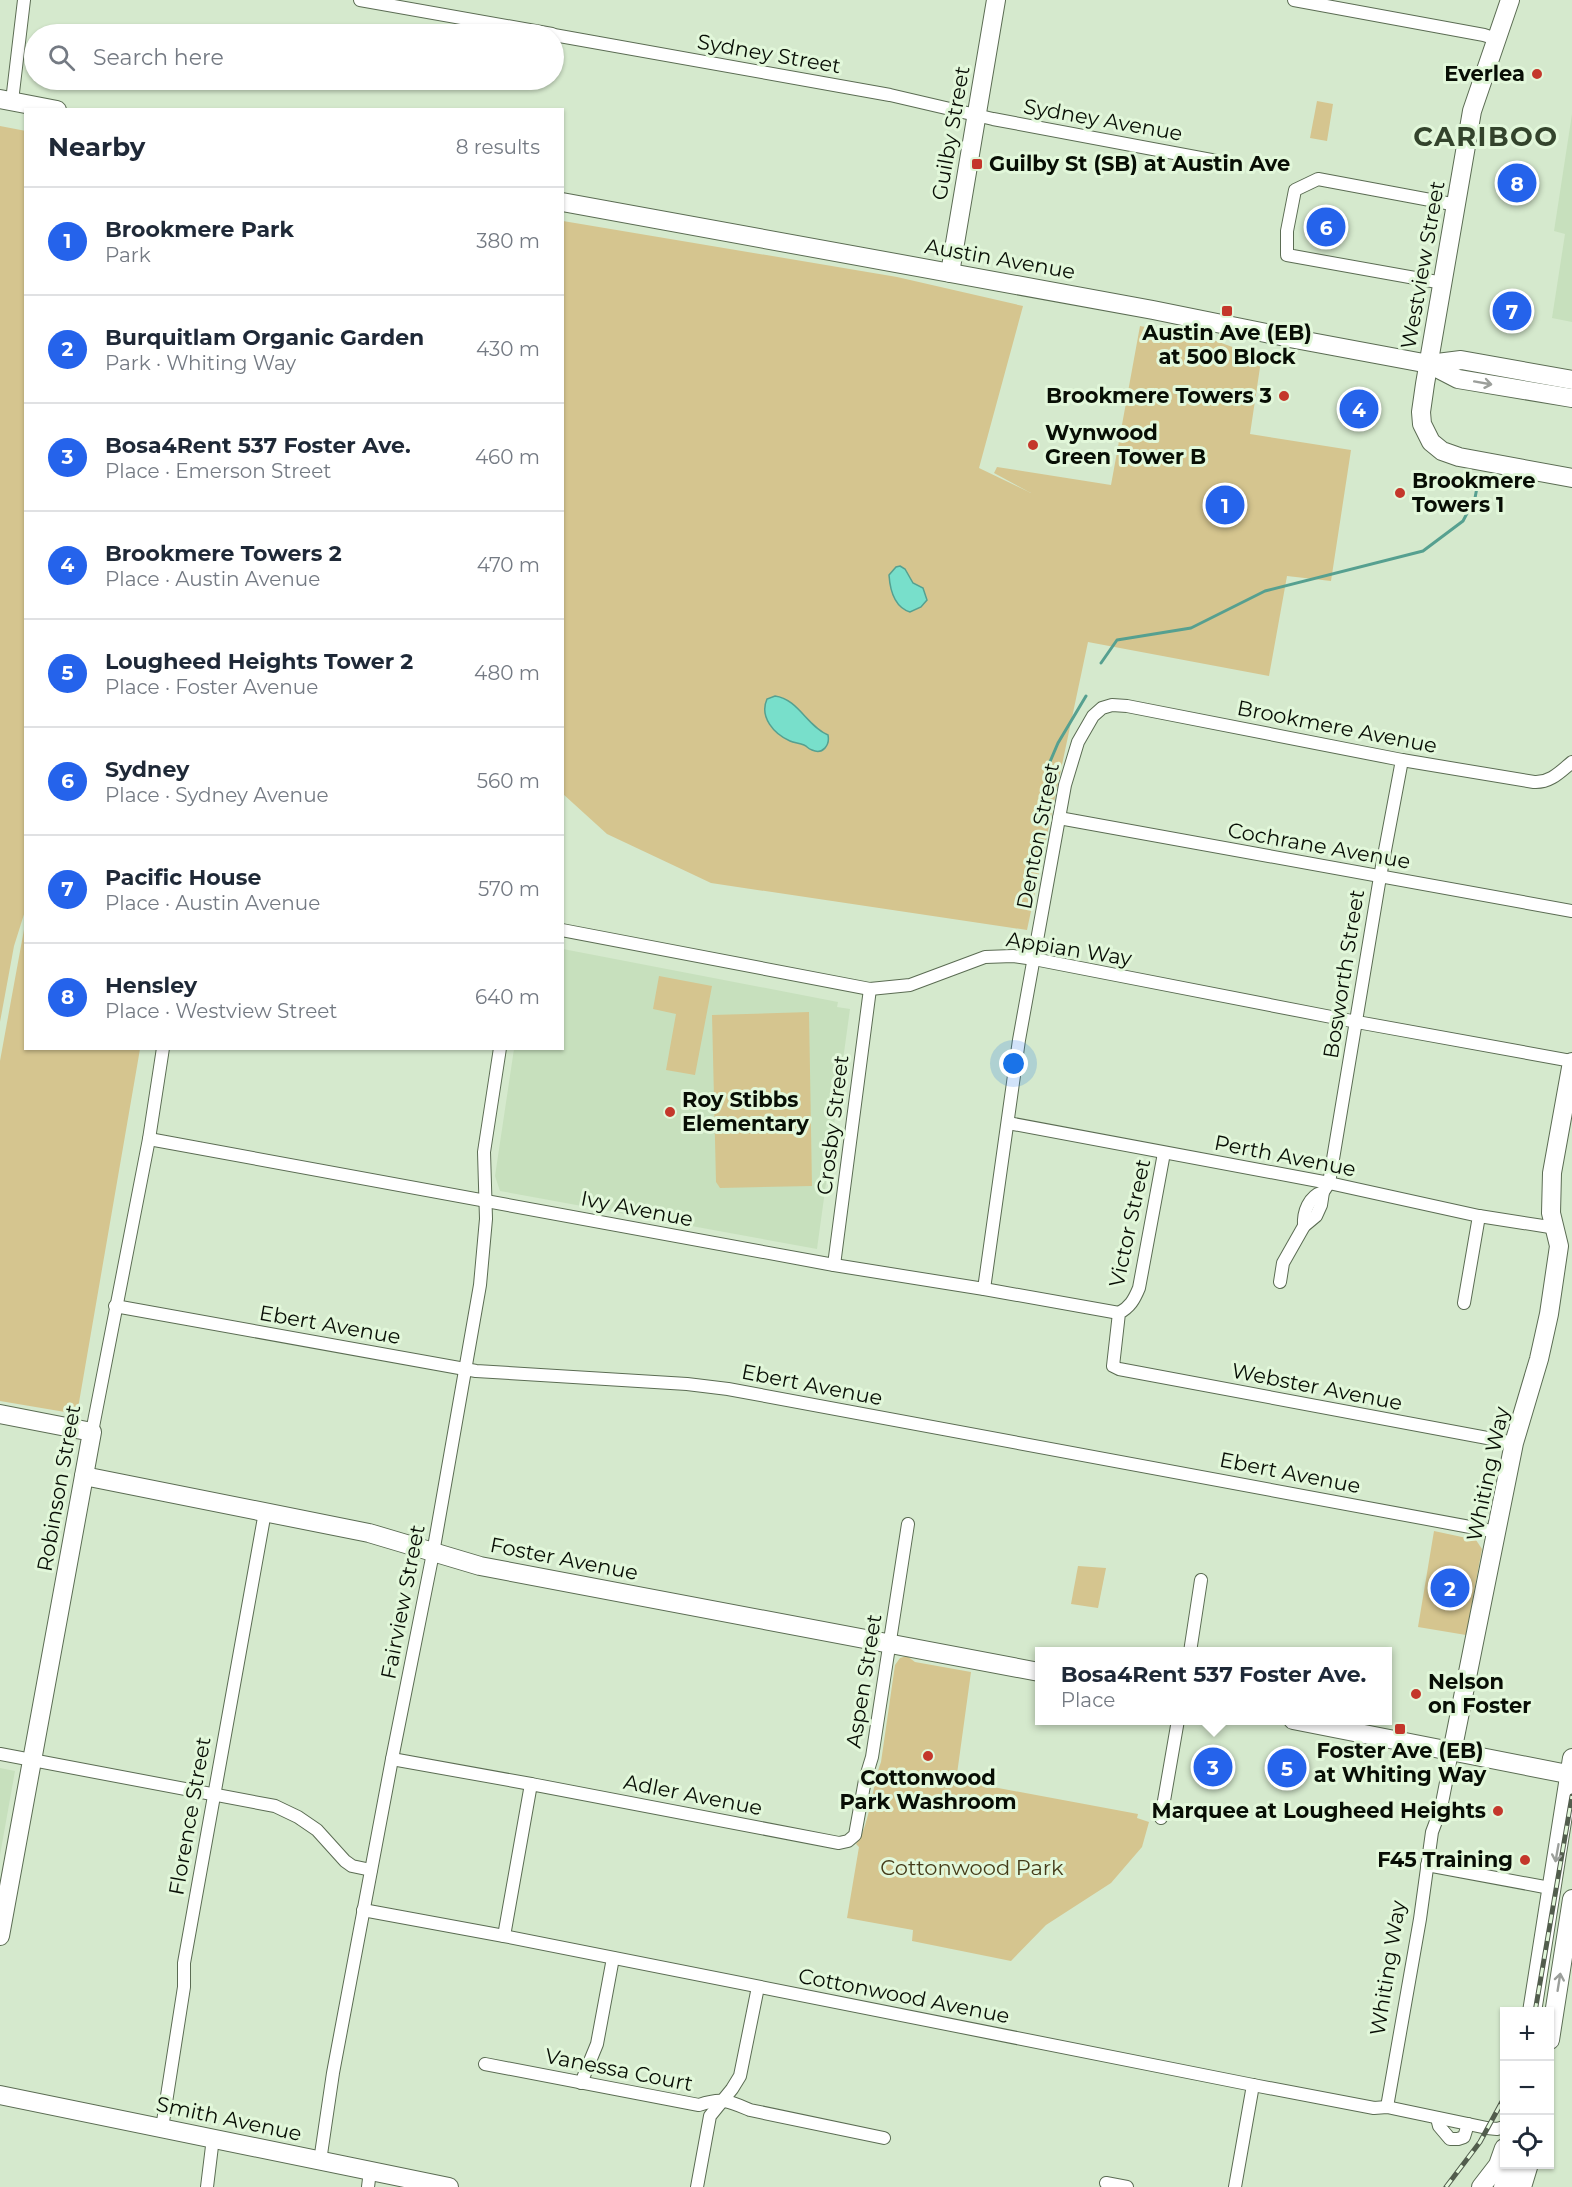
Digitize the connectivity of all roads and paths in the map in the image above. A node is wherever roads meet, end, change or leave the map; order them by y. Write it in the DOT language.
graph roads {
  1 [pos="24,0"];
  2 [pos="360,0"];
  3 [pos="996,0"];
  4 [pos="1294,0"];
  5 [pos="1509,0"];
  6 [pos="492,24"];
  7 [pos="564,37"];
  8 [pos="1496,39"];
  9 [pos="6,100"];
  10 [pos="47,108"];
  11 [pos="978,115"];
  12 [pos="1222,162"];
  13 [pos="564,202"];
  14 [pos="1457,205"];
  15 [pos="950,273"];
  16 [pos="1443,283"];
  17 [pos="1429,364"];
  18 [pos="1572,380"];
  19 [pos="1572,398"];
  20 [pos="1572,478"];
  21 [pos="1093,716"];
  22 [pos="1402,760"];
  23 [pos="1572,762"];
  24 [pos="1059,818"];
  25 [pos="1380,877"];
  26 [pos="1572,912"];
  27 [pos="564,930"];
  28 [pos="1034,959"];
  29 [pos="870,989"];
  30 [pos="1356,1022"];
  31 [pos="164,1050"];
  32 [pos="500,1050"];
  33 [pos="1572,1062"];
  34 [pos="1008,1123"];
  35 [pos="148,1138"];
  36 [pos="1164,1152"];
  37 [pos="1326,1188"];
  38 [pos="484,1200"];
  39 [pos="1479,1216"];
  40 [pos="1556,1228"];
  41 [pos="834,1265"];
  42 [pos="1280,1282"];
  43 [pos="984,1289"];
  44 [pos="1464,1303"];
  45 [pos="115,1306"];
  46 [pos="1119,1313"];
  47 [pos="1113,1366"];
  48 [pos="466,1370"];
  49 [pos="0,1414"];
  50 [pos="92,1432"];
  51 [pos="1514,1443"];
  52 [pos="84,1476"];
  53 [pos="265,1512"];
  54 [pos="908,1524"];
  55 [pos="1497,1532"];
  56 [pos="433,1553"];
  57 [pos="1201,1580"];
  58 [pos="890,1645"];
  59 [pos="1191,1647"];
  60 [pos="1035,1671"];
  61 [pos="1177,1725"];
  62 [pos="1318,1725"];
  63 [pos="1452,1752"];
  64 [pos="0,1754"];
  65 [pos="392,1759"];
  66 [pos="33,1761"];
  67 [pos="1571,1769"];
  68 [pos="531,1784"];
  69 [pos="214,1794"];
  70 [pos="1161,1818"];
  71 [pos="848,1841"];
  72 [pos="1427,1865"];
  73 [pos="371,1870"];
  74 [pos="1550,1888"];
  75 [pos="1572,1899"];
  76 [pos="363,1910"];
  77 [pos="0,1936"];
  78 [pos="504,1936"];
  79 [pos="614,1958"];
  80 [pos="758,1987"];
  81 [pos="1533,2007"];
  82 [pos="1554,2014"];
  83 [pos="485,2064"];
  84 [pos="581,2083"];
  85 [pos="1253,2085"];
  86 [pos="0,2095"];
  87 [pos="722,2100"];
  88 [pos="1387,2107"];
  89 [pos="1441,2118"];
  90 [pos="1468,2124"];
  91 [pos="162,2128"];
  92 [pos="1500,2128"];
  93 [pos="213,2138"];
  94 [pos="884,2138"];
  95 [pos="1500,2159"];
  96 [pos="320,2161"];
  97 [pos="1511,2169"];
  98 [pos="1527,2169"];
  99 [pos="369,2179"];
  100 [pos="1106,2183"];
  101 [pos="1490,2185"];
  102 [pos="207,2187"];
  103 [pos="449,2187"];
  104 [pos="697,2187"];
  105 [pos="1127,2187"];
  106 [pos="1235,2187"];
  107 [pos="1522,2187"];
  1 -- 9 [label="street"];
  2 -- 6 [label="street, Sydney Street"];
  3 -- 11 [label="street, Guilby Street"];
  4 -- 8 [label="street"];
  5 -- 8 [label="street, Westview Street"];
  7 -- 11 [label="street, Sydney Street"];
  8 -- 14 [label="street, Westview Street"];
  9 -- 10 [label="street"];
  11 -- 12 [label="street, Sydney Avenue"];
  11 -- 15 [label="street, Guilby Street"];
  13 -- 15 [label="street, Austin Avenue"];
  14 -- 16 [label="street, Westview Street"];
  14 -- 16 [label="street"];
  15 -- 17 [label="street, Austin Avenue"];
  16 -- 17 [label="street, Westview Street"];
  17 -- 18 [label="street, Austin Avenue"];
  17 -- 19 [label="street, Austin Avenue, one-way"];
  17 -- 20 [label="street"];
  21 -- 22 [label="street, Brookmere Avenue"];
  21 -- 24 [label="street, Denton Street"];
  22 -- 23 [label="street, Brookmere Avenue"];
  22 -- 25 [label="street, Bosworth Street"];
  24 -- 25 [label="street, Cochrane Avenue"];
  24 -- 28 [label="street, Denton Street"];
  25 -- 26 [label="street, Cochrane Avenue"];
  25 -- 30 [label="street, Bosworth Street"];
  27 -- 29 [label="street, Appian Way"];
  28 -- 29 [label="street, Appian Way"];
  28 -- 30 [label="street, Appian Way"];
  28 -- 34 [label="street, Denton Street"];
  29 -- 41 [label="street, Crosby Street"];
  30 -- 33 [label="street, Appian Way"];
  30 -- 37 [label="street, Bosworth Street"];
  31 -- 35 [label="street, Robinson Street"];
  32 -- 38 [label="street, Fairview Street"];
  33 -- 40 [label="street, Whiting Way"];
  34 -- 36 [label="street, Perth Avenue"];
  34 -- 43 [label="street, Denton Street"];
  35 -- 38 [label="street, Ivy Avenue"];
  35 -- 45 [label="street, Robinson Street"];
  36 -- 37 [label="street, Perth Avenue"];
  36 -- 46 [label="street, Victor Street"];
  37 -- 39 [label="street, Perth Avenue"];
  37 -- 42 [label="street"];
  38 -- 41 [label="street, Ivy Avenue"];
  38 -- 48 [label="street, Fairview Street"];
  39 -- 40 [label="street, Perth Avenue"];
  39 -- 44 [label="street"];
  40 -- 51 [label="street, Whiting Way"];
  41 -- 43 [label="street, Ivy Avenue"];
  43 -- 46 [label="street, Ivy Avenue"];
  45 -- 48 [label="street, Ebert Avenue"];
  45 -- 50 [label="street, Robinson Street"];
  46 -- 47 [label="street, Victor Street"];
  47 -- 51 [label="street, Webster Avenue"];
  48 -- 55 [label="street, Ebert Avenue"];
  48 -- 56 [label="street, Fairview Street"];
  49 -- 50 [label="street"];
  50 -- 52 [label="street, Robinson Street"];
  51 -- 55 [label="street, Whiting Way"];
  52 -- 53 [label="street, Foster Avenue"];
  52 -- 66 [label="street, Robinson Street"];
  53 -- 56 [label="street, Foster Avenue"];
  53 -- 69 [label="street, Florence Street"];
  54 -- 58 [label="street, Aspen Street"];
  55 -- 63 [label="street, Whiting Way"];
  56 -- 58 [label="street, Foster Avenue"];
  56 -- 65 [label="street, Fairview Street"];
  57 -- 59 [label="street"];
  58 -- 60 [label="street, Foster Avenue"];
  58 -- 71 [label="street, Aspen Street"];
  61 -- 70 [label="street"];
  62 -- 63 [label="street"];
  63 -- 67 [label="street"];
  63 -- 72 [label="street, Whiting Way"];
  64 -- 66 [label="street"];
  65 -- 68 [label="street, Adler Avenue"];
  65 -- 73 [label="street, Fairview Street"];
  66 -- 69 [label="street"];
  66 -- 77 [label="street, Robinson Street"];
  67 -- 74 [label="street, one-way"];
  68 -- 71 [label="street, Adler Avenue"];
  68 -- 78 [label="street"];
  69 -- 73 [label="street"];
  69 -- 91 [label="street, Florence Street"];
  72 -- 74 [label="street"];
  72 -- 88 [label="street, Whiting Way"];
  73 -- 76 [label="street, Fairview Street"];
  74 -- 81 [label="street"];
  82 -- 75 [label="street, one-way"];
  76 -- 78 [label="street, Cottonwood Avenue"];
  76 -- 96 [label="street, Fairview Street"];
  78 -- 79 [label="street, Cottonwood Avenue"];
  79 -- 80 [label="street, Cottonwood Avenue"];
  79 -- 84 [label="street"];
  80 -- 85 [label="street, Cottonwood Avenue"];
  80 -- 87 [label="street"];
  83 -- 84 [label="street, Vanessa Court"];
  84 -- 87 [label="street, Vanessa Court"];
  85 -- 88 [label="street, Cottonwood Avenue"];
  85 -- 106 [label="street"];
  86 -- 91 [label="street, Smith Avenue"];
  87 -- 94 [label="street, Vanessa Court"];
  87 -- 104 [label="street"];
  88 -- 89 [label="street, Cottonwood Avenue"];
  89 -- 90 [label="street, Cottonwood Avenue"];
  89 -- 90 [label="street"];
  90 -- 92 [label="street, Cottonwood Avenue"];
  91 -- 93 [label="street, Smith Avenue"];
  93 -- 96 [label="street, Smith Avenue"];
  93 -- 102 [label="street"];
  95 -- 101 [label="street"];
  96 -- 99 [label="street, Smith Avenue"];
  97 -- 101 [label="street"];
  98 -- 107 [label="street"];
  99 -- 103 [label="street, Smith Avenue"];
  100 -- 105 [label="street"];
}
